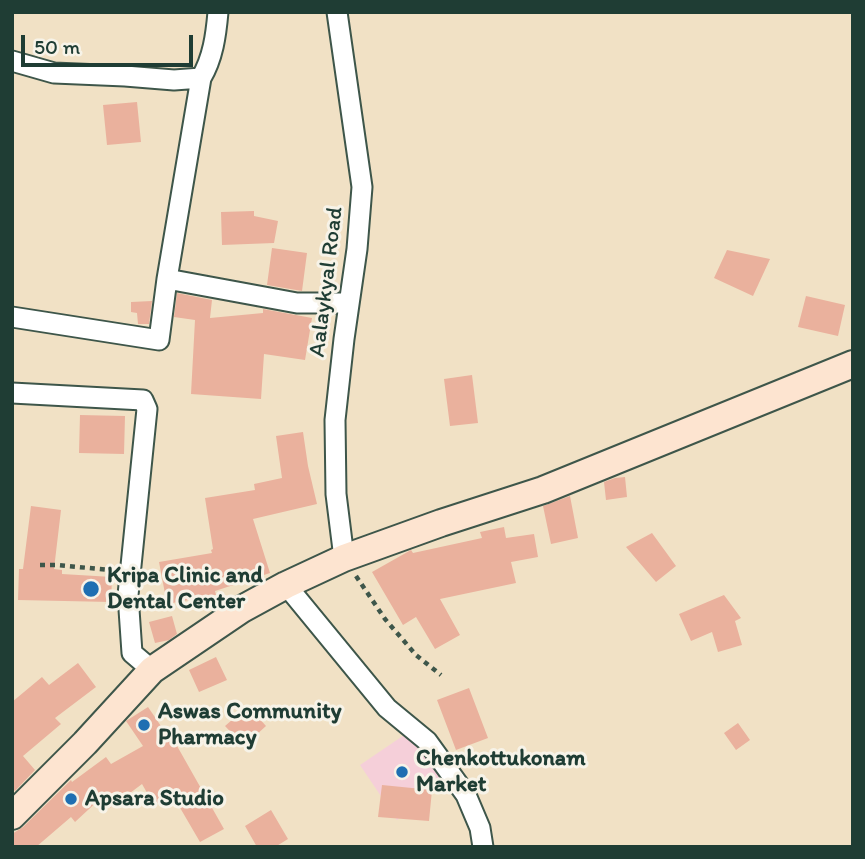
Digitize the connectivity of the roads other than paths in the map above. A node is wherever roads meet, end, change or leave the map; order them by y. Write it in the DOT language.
graph roads {
  1 [pos="218,12"];
  2 [pos="337,12"];
  3 [pos="12,61"];
  4 [pos="201,78"];
  5 [pos="167,279"];
  6 [pos="349,303"];
  7 [pos="12,317"];
  8 [pos="853,364"];
  9 [pos="12,393"];
  10 [pos="344,558"];
  11 [pos="286,585"];
  12 [pos="152,670"];
  13 [pos="12,816"];
  14 [pos="483,847"];
  1 -- 4 [label="street"];
  2 -- 6 [label="street, Aalaykyal Road"];
  3 -- 4 [label="street"];
  4 -- 5 [label="street"];
  5 -- 6 [label="street"];
  5 -- 7 [label="street"];
  6 -- 10 [label="street, Aalaykyal Road"];
  8 -- 10 [label="main road"];
  9 -- 12 [label="street"];
  10 -- 11 [label="main road"];
  11 -- 12 [label="main road"];
  11 -- 14 [label="street"];
  12 -- 13 [label="main road"];
}
